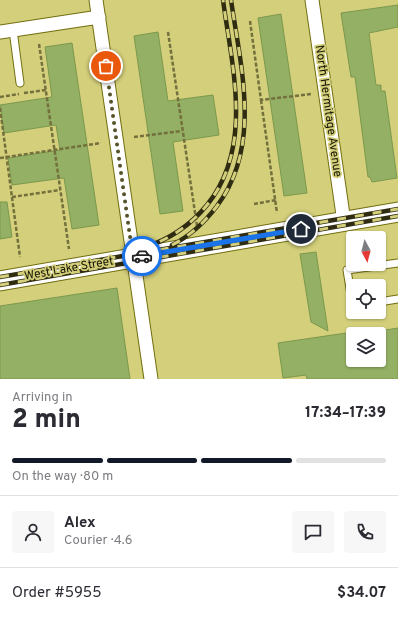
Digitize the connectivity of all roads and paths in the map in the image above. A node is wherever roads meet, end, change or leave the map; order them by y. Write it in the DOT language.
graph roads {
  1 [pos="96,0"];
  2 [pos="312,0"];
  3 [pos="99,17"];
  4 [pos="250,21"];
  5 [pos="13,30"];
  6 [pos="0,32"];
  7 [pos="168,32"];
  8 [pos="39,44"];
  9 [pos="20,83"];
  10 [pos="311,94"];
  11 [pos="260,100"];
  12 [pos="0,108"];
  13 [pos="182,130"];
  14 [pos="0,137"];
  15 [pos="4,137"];
  16 [pos="134,137"];
  17 [pos="101,143"];
  18 [pos="54,150"];
  19 [pos="7,157"];
  20 [pos="0,158"];
  21 [pos="60,190"];
  22 [pos="12,197"];
  23 [pos="276,200"];
  24 [pos="254,204"];
  25 [pos="398,212"];
  26 [pos="277,214"];
  27 [pos="344,222"];
  28 [pos="197,226"];
  29 [pos="69,249"];
  30 [pos="20,257"];
  31 [pos="133,258"];
  32 [pos="398,263"];
  33 [pos="348,279"];
  34 [pos="0,281"];
  35 [pos="398,299"];
  36 [pos="386,301"];
  37 [pos="151,379"];
  1 -- 3 [label="street"];
  2 -- 27 [label="street, North Hermitage Avenue"];
  3 -- 5 [label="street"];
  3 -- 31 [label="street"];
  4 -- 11 [label="path"];
  5 -- 6 [label="street"];
  5 -- 9 [label="lane"];
  7 -- 13 [label="path"];
  8 -- 18 [label="path"];
  10 -- 11 [label="path"];
  11 -- 23 [label="path"];
  12 -- 15 [label="path"];
  13 -- 16 [label="path"];
  13 -- 28 [label="path"];
  14 -- 15 [label="path"];
  15 -- 19 [label="path"];
  17 -- 18 [label="path"];
  18 -- 19 [label="path"];
  18 -- 21 [label="path"];
  19 -- 20 [label="path"];
  19 -- 22 [label="path"];
  21 -- 22 [label="path"];
  21 -- 29 [label="path"];
  22 -- 30 [label="path"];
  23 -- 24 [label="path"];
  23 -- 26 [label="path"];
  25 -- 27 [label="main road, West Lake Street"];
  27 -- 31 [label="main road, West Lake Street"];
  31 -- 34 [label="main road, West Lake Street"];
  31 -- 37 [label="street"];
  32 -- 33 [label="lane"];
  35 -- 36 [label="lane"];
}
